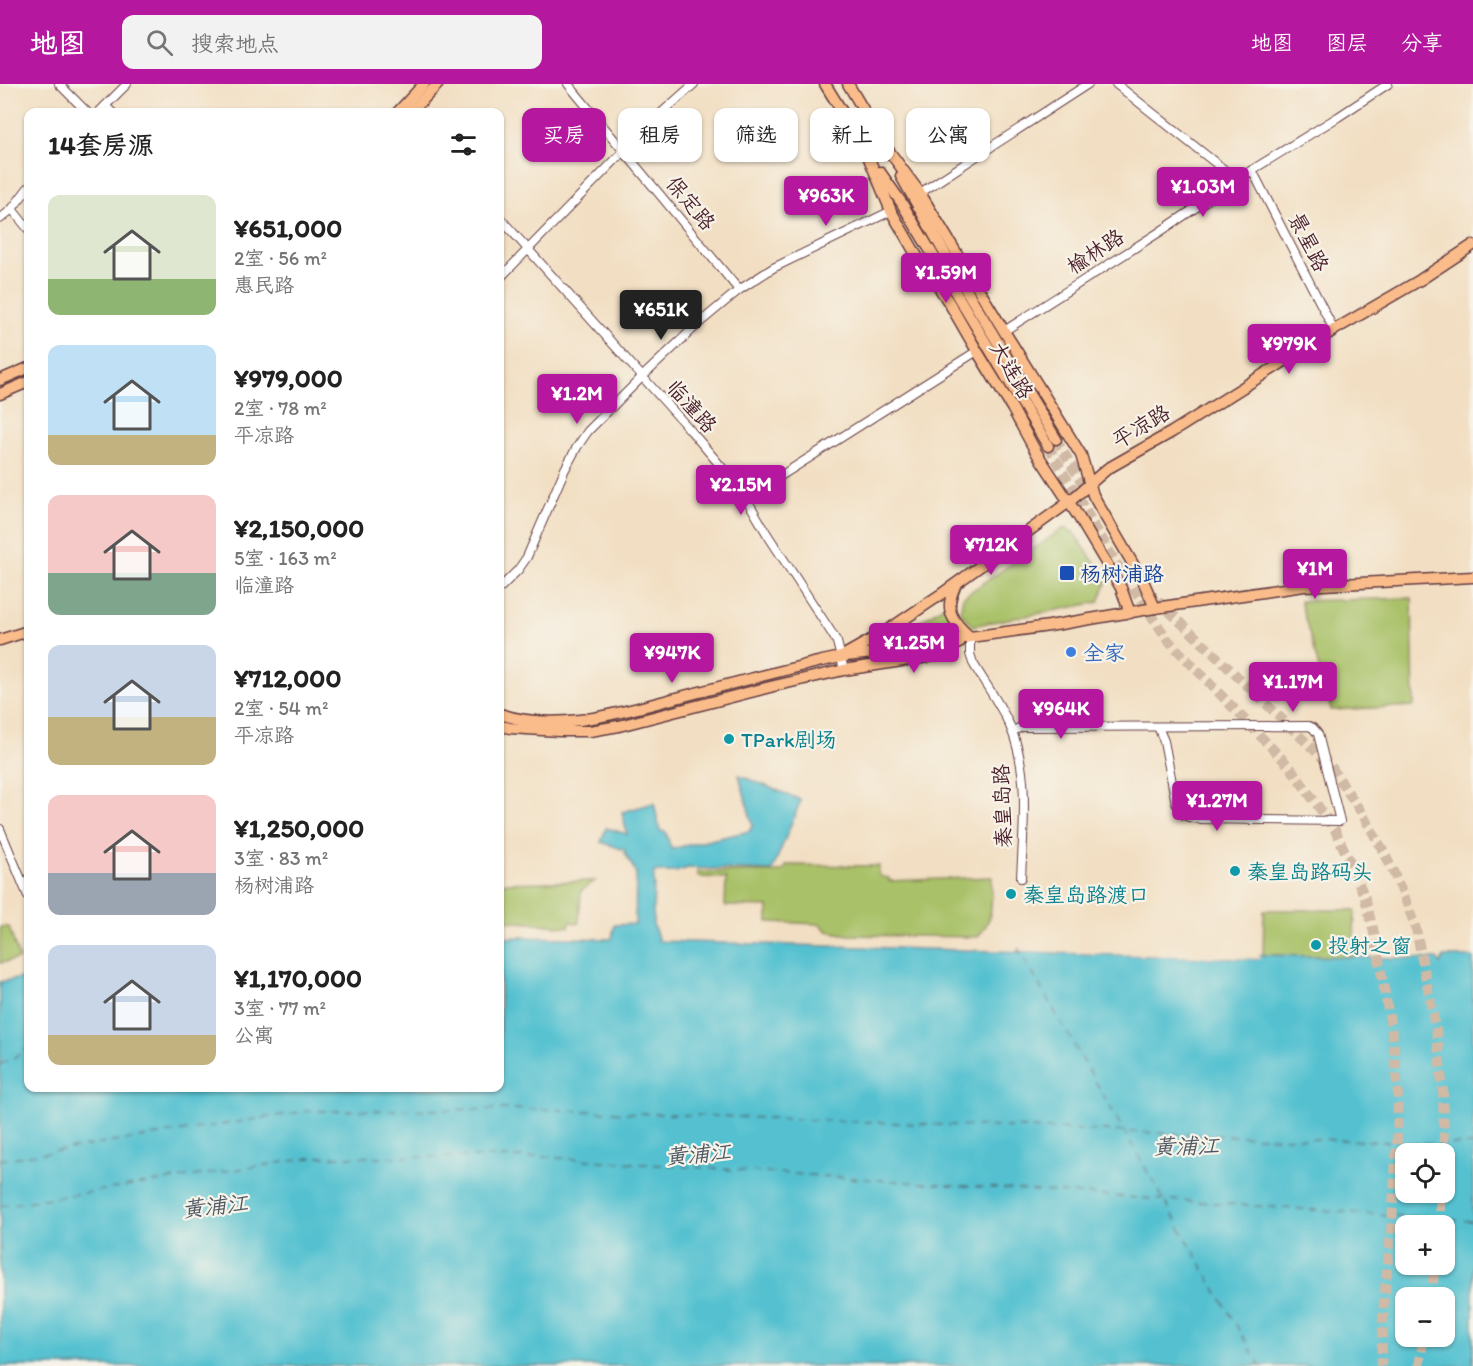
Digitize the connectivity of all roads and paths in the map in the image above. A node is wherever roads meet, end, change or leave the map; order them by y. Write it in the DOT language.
graph roads {
  1 [pos="59,84"];
  2 [pos="127,84"];
  3 [pos="424,84"];
  4 [pos="438,84"];
  5 [pos="568,84"];
  6 [pos="694,84"];
  7 [pos="825,84"];
  8 [pos="848,84"];
  9 [pos="1088,84"];
  10 [pos="1116,84"];
  11 [pos="1388,84"];
  12 [pos="83,108"];
  13 [pos="107,108"];
  14 [pos="407,108"];
  15 [pos="409,108"];
  16 [pos="667,108"];
  17 [pos="839,108"];
  18 [pos="862,108"];
  19 [pos="618,145"];
  20 [pos="894,157"];
  21 [pos="618,158"];
  22 [pos="632,162"];
  23 [pos="870,162"];
  24 [pos="873,162"];
  25 [pos="894,162"];
  26 [pos="1252,170"];
  27 [pos="1237,180"];
  28 [pos="24,193"];
  29 [pos="921,193"];
  30 [pos="12,209"];
  31 [pos="891,211"];
  32 [pos="0,219"];
  33 [pos="504,222"];
  34 [pos="24,224"];
  35 [pos="1473,245"];
  36 [pos="528,249"];
  37 [pos="504,274"];
  38 [pos="739,290"];
  39 [pos="1334,330"];
  40 [pos="1004,332"];
  41 [pos="977,351"];
  42 [pos="24,370"];
  43 [pos="642,377"];
  44 [pos="0,380"];
  45 [pos="24,384"];
  46 [pos="0,394"];
  47 [pos="1090,484"];
  48 [pos="746,498"];
  49 [pos="1069,502"];
  50 [pos="1473,577"];
  51 [pos="504,584"];
  52 [pos="956,584"];
  53 [pos="1155,608"];
  54 [pos="1130,613"];
  55 [pos="24,632"];
  56 [pos="970,637"];
  57 [pos="0,640"];
  58 [pos="841,657"];
  59 [pos="844,670"];
  60 [pos="504,715"];
  61 [pos="504,727"];
  62 [pos="1158,727"];
  63 [pos="1012,731"];
  64 [pos="0,829"];
  65 [pos="1021,878"];
  66 [pos="24,886"];
  1 -- 12 [label="street"];
  2 -- 13 [label="street"];
  3 -- 14 [label="main road"];
  4 -- 15 [label="main road"];
  5 -- 19 [label="street, 保定路"];
  6 -- 16 [label="street"];
  7 -- 17 [label="main road, 大连路"];
  8 -- 18 [label="main road, 大连路"];
  9 -- 29 [label="street"];
  10 -- 27 [label="street"];
  11 -- 26 [label="street, 榆林路"];
  20 -- 29 [label="main road, 大连路"];
  21 -- 36 [label="street"];
  22 -- 38 [label="street, 保定路"];
  23 -- 31 [label="main road, 大连路"];
  24 -- 25 [label="main road"];
  26 -- 27 [label="street, 榆林路"];
  26 -- 39 [label="street, 景星路"];
  27 -- 40 [label="street, 榆林路"];
  28 -- 30 [label="street"];
  29 -- 40 [label="main road, 大连路"];
  30 -- 32 [label="street"];
  30 -- 34 [label="street"];
  31 -- 38 [label="street"];
  31 -- 41 [label="main road, 大连路"];
  33 -- 36 [label="street, 临潼路"];
  35 -- 39 [label="main road, 平凉路"];
  36 -- 37 [label="street"];
  36 -- 43 [label="street, 临潼路"];
  38 -- 43 [label="street"];
  39 -- 47 [label="main road, 平凉路"];
  40 -- 47 [label="main road, 大连路"];
  41 -- 48 [label="street"];
  41 -- 49 [label="main road, 大连路"];
  42 -- 44 [label="main road"];
  43 -- 48 [label="street, 临潼路"];
  43 -- 51 [label="street"];
  45 -- 46 [label="main road"];
  47 -- 49 [label="main road, 平凉路"];
  47 -- 53 [label="main road, 大连路"];
  48 -- 58 [label="street, 临潼路"];
  49 -- 52 [label="main road, 平凉路"];
  49 -- 54 [label="main road, 大连路"];
  50 -- 53 [label="main road"];
  52 -- 56 [label="main road"];
  52 -- 58 [label="main road, 平凉路"];
  53 -- 54 [label="main road"];
  54 -- 56 [label="main road"];
  55 -- 57 [label="main road"];
  56 -- 58 [label="main road"];
  56 -- 59 [label="main road"];
  56 -- 63 [label="street, 秦皇岛路"];
  58 -- 59 [label="street, 临潼路"];
  58 -- 60 [label="main road"];
  59 -- 61 [label="main road"];
  62 -- 62 [label="street"];
  62 -- 63 [label="street"];
  63 -- 65 [label="street, 秦皇岛路"];
  64 -- 66 [label="street"];
}
